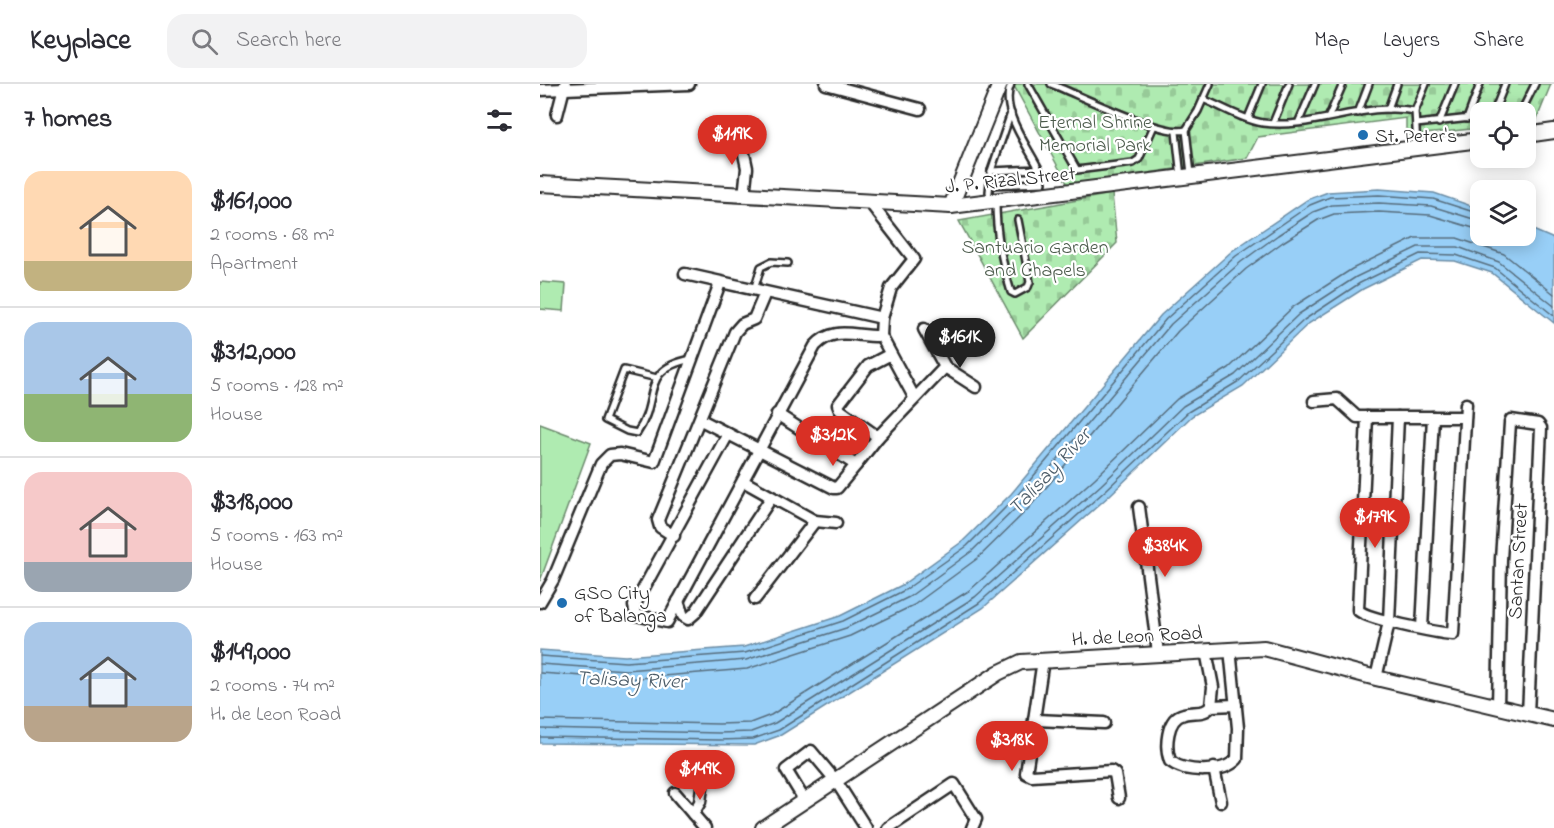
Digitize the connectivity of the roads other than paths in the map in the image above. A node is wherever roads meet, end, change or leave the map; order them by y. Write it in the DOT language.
graph roads {
  1 [pos="689,84"];
  2 [pos="830,84"];
  3 [pos="1000,84"];
  4 [pos="1011,84"];
  5 [pos="1028,84"];
  6 [pos="1051,84"];
  7 [pos="1209,84"];
  8 [pos="1262,84"];
  9 [pos="1289,84"];
  10 [pos="1314,84"];
  11 [pos="1343,84"];
  12 [pos="1369,84"];
  13 [pos="1397,84"];
  14 [pos="1426,84"];
  15 [pos="1455,84"];
  16 [pos="1480,84"];
  17 [pos="1505,84"];
  18 [pos="1535,84"];
  19 [pos="564,87"];
  20 [pos="1068,87"];
  21 [pos="540,90"];
  22 [pos="1203,99"];
  23 [pos="1498,102"];
  24 [pos="1526,102"];
  25 [pos="920,109"];
  26 [pos="1388,109"];
  27 [pos="1414,111"];
  28 [pos="1358,112"];
  29 [pos="1011,113"];
  30 [pos="557,115"];
  31 [pos="1329,116"];
  32 [pos="1248,118"];
  33 [pos="1467,119"];
  34 [pos="1470,119"];
  35 [pos="1299,121"];
  36 [pos="1273,123"];
  37 [pos="1439,123"];
  38 [pos="1416,124"];
  39 [pos="1154,126"];
  40 [pos="1186,130"];
  41 [pos="1554,131"];
  42 [pos="1176,132"];
  43 [pos="1536,134"];
  44 [pos="740,135"];
  45 [pos="1470,141"];
  46 [pos="1417,147"];
  47 [pos="1039,169"];
  48 [pos="991,171"];
  49 [pos="1186,176"];
  50 [pos="540,184"];
  51 [pos="992,193"];
  52 [pos="744,196"];
  53 [pos="871,204"];
  54 [pos="951,207"];
  55 [pos="1018,220"];
  56 [pos="788,263"];
  57 [pos="685,274"];
  58 [pos="720,283"];
  59 [pos="759,292"];
  60 [pos="882,318"];
  61 [pos="924,329"];
  62 [pos="881,336"];
  63 [pos="889,355"];
  64 [pos="692,359"];
  65 [pos="945,367"];
  66 [pos="657,378"];
  67 [pos="976,387"];
  68 [pos="914,397"];
  69 [pos="1314,401"];
  70 [pos="1466,404"];
  71 [pos="777,414"];
  72 [pos="1367,417"];
  73 [pos="1398,417"];
  74 [pos="1433,417"];
  75 [pos="1466,417"];
  76 [pos="700,420"];
  77 [pos="728,434"];
  78 [pos="878,437"];
  79 [pos="758,449"];
  80 [pos="856,465"];
  81 [pos="742,481"];
  82 [pos="771,498"];
  83 [pos="1139,507"];
  84 [pos="815,520"];
  85 [pos="836,523"];
  86 [pos="674,536"];
  87 [pos="755,599"];
  88 [pos="540,602"];
  89 [pos="678,602"];
  90 [pos="1389,622"];
  91 [pos="1422,628"];
  92 [pos="1230,649"];
  93 [pos="1206,651"];
  94 [pos="1158,653"];
  95 [pos="1043,660"];
  96 [pos="1376,678"];
  97 [pos="1236,705"];
  98 [pos="1211,706"];
  99 [pos="1498,707"];
  100 [pos="1528,714"];
  101 [pos="1036,720"];
  102 [pos="1554,720"];
  103 [pos="1104,723"];
  104 [pos="1214,768"];
  105 [pos="704,773"];
  106 [pos="836,781"];
  107 [pos="675,793"];
  108 [pos="1119,798"];
  109 [pos="805,801"];
  110 [pos="1221,802"];
  111 [pos="693,814"];
  112 [pos="705,828"];
  113 [pos="763,828"];
  114 [pos="866,828"];
  115 [pos="888,828"];
  116 [pos="972,828"];
  1 -- 19 [label="street"];
  2 -- 25 [label="street"];
  3 -- 54 [label="street"];
  4 -- 29 [label="lane"];
  5 -- 39 [label="lane"];
  6 -- 20 [label="lane"];
  7 -- 22 [label="lane"];
  8 -- 32 [label="lane"];
  9 -- 36 [label="lane"];
  10 -- 35 [label="lane"];
  11 -- 31 [label="lane"];
  12 -- 28 [label="lane"];
  13 -- 26 [label="lane"];
  14 -- 27 [label="lane"];
  15 -- 37 [label="lane"];
  16 -- 33 [label="lane"];
  17 -- 23 [label="lane"];
  18 -- 24 [label="lane"];
  19 -- 21 [label="street"];
  19 -- 30 [label="street"];
  20 -- 39 [label="lane"];
  22 -- 32 [label="lane"];
  22 -- 40 [label="lane"];
  26 -- 27 [label="lane"];
  26 -- 28 [label="lane"];
  27 -- 38 [label="lane"];
  28 -- 31 [label="lane"];
  29 -- 47 [label="lane"];
  29 -- 48 [label="lane"];
  31 -- 35 [label="lane"];
  32 -- 36 [label="lane"];
  33 -- 34 [label="lane"];
  33 -- 37 [label="lane"];
  35 -- 36 [label="lane"];
  37 -- 38 [label="lane"];
  38 -- 46 [label="lane"];
  39 -- 42 [label="lane"];
  40 -- 42 [label="lane"];
  40 -- 49 [label="lane"];
  41 -- 43 [label="street"];
  42 -- 49 [label="lane"];
  44 -- 52 [label="street"];
  45 -- 46 [label="street, J. P. Rizal Street"];
  46 -- 49 [label="street, J. P. Rizal Street"];
  47 -- 48 [label="lane"];
  47 -- 51 [label="lane"];
  48 -- 51 [label="lane"];
  49 -- 51 [label="street, J. P. Rizal Street"];
  50 -- 52 [label="street, J. P. Rizal Street"];
  51 -- 54 [label="street, J. P. Rizal Street"];
  51 -- 55 [label="lane"];
  52 -- 53 [label="street, J. P. Rizal Street"];
  53 -- 54 [label="street, J. P. Rizal Street"];
  53 -- 60 [label="street"];
  56 -- 59 [label="lane"];
  57 -- 58 [label="street"];
  58 -- 59 [label="street"];
  58 -- 64 [label="street"];
  59 -- 60 [label="street"];
  59 -- 76 [label="street"];
  60 -- 62 [label="street"];
  61 -- 65 [label="street"];
  62 -- 63 [label="street"];
  62 -- 71 [label="street"];
  63 -- 68 [label="street"];
  63 -- 78 [label="street"];
  64 -- 66 [label="lane"];
  64 -- 88 [label="street"];
  65 -- 67 [label="street"];
  65 -- 68 [label="street"];
  66 -- 66 [label="lane"];
  68 -- 78 [label="street"];
  69 -- 72 [label="street"];
  70 -- 75 [label="street"];
  71 -- 79 [label="street"];
  71 -- 80 [label="street"];
  72 -- 73 [label="street"];
  72 -- 90 [label="street"];
  73 -- 74 [label="street"];
  73 -- 90 [label="street"];
  74 -- 75 [label="street"];
  74 -- 91 [label="street"];
  75 -- 91 [label="street"];
  76 -- 77 [label="street"];
  76 -- 86 [label="street"];
  77 -- 79 [label="street"];
  77 -- 86 [label="street"];
  78 -- 80 [label="street"];
  79 -- 80 [label="street"];
  79 -- 81 [label="street"];
  81 -- 82 [label="street"];
  81 -- 89 [label="street"];
  82 -- 84 [label="street"];
  82 -- 89 [label="street"];
  83 -- 94 [label="street"];
  84 -- 85 [label="street"];
  84 -- 87 [label="street"];
  86 -- 89 [label="street"];
  90 -- 91 [label="street"];
  90 -- 96 [label="street"];
  92 -- 93 [label="street, H. de Leon Road"];
  92 -- 96 [label="street, H. de Leon Road"];
  92 -- 97 [label="street"];
  93 -- 94 [label="street, H. de Leon Road"];
  93 -- 98 [label="street"];
  94 -- 95 [label="street, H. de Leon Road"];
  95 -- 101 [label="street"];
  95 -- 106 [label="street, H. de Leon Road"];
  96 -- 99 [label="street, H. de Leon Road"];
  97 -- 98 [label="street"];
  97 -- 104 [label="street"];
  98 -- 104 [label="street"];
  99 -- 100 [label="street, H. de Leon Road"];
  99 -- 100 [label="street, Santan Street"];
  100 -- 102 [label="street, H. de Leon Road"];
  101 -- 103 [label="street"];
  101 -- 108 [label="street"];
  104 -- 110 [label="street"];
  105 -- 111 [label="street"];
  106 -- 109 [label="street, H. de Leon Road"];
  106 -- 109 [label="street"];
  106 -- 114 [label="street"];
  107 -- 111 [label="street"];
  109 -- 113 [label="street, H. de Leon Road"];
  111 -- 112 [label="street"];
  115 -- 116 [label="street"];
}
